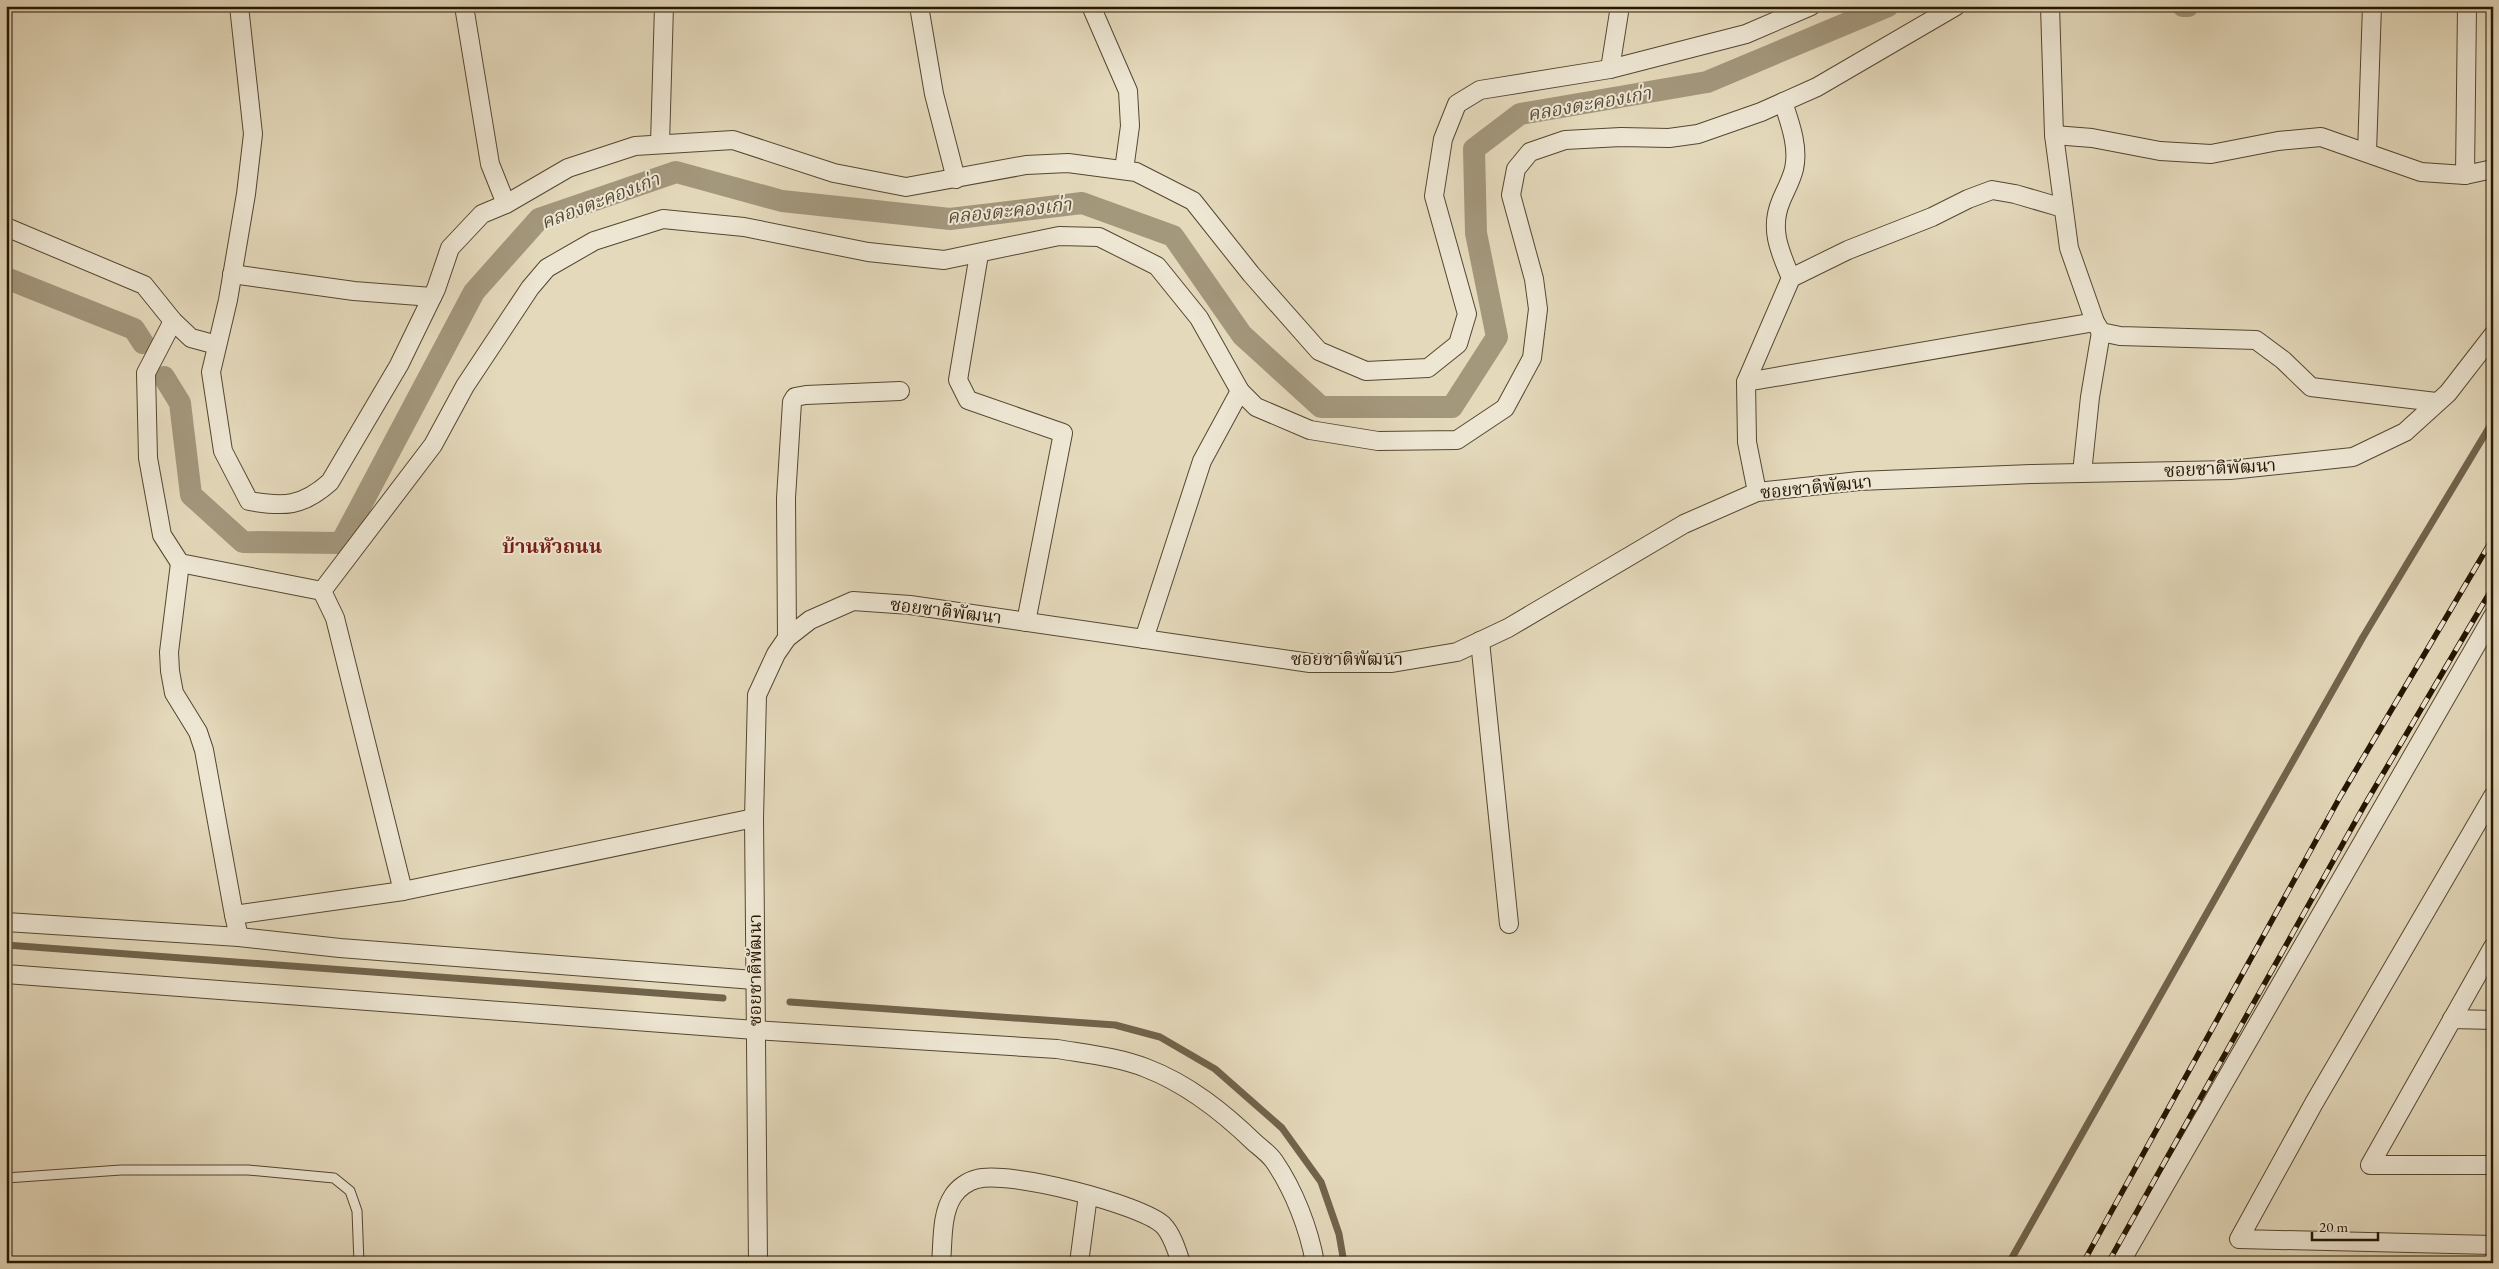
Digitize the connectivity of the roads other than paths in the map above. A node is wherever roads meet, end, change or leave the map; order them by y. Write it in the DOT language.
graph roads {
  1 [pos="239,6"];
  2 [pos="464,6"];
  3 [pos="664,6"];
  4 [pos="919,6"];
  5 [pos="1091,6"];
  6 [pos="1620,6"];
  7 [pos="1811,6"];
  8 [pos="1956,6"];
  9 [pos="2050,6"];
  10 [pos="2372,6"];
  11 [pos="2467,6"];
  12 [pos="1610,69"];
  13 [pos="1783,102"];
  14 [pos="2054,135"];
  15 [pos="660,144"];
  16 [pos="2367,152"];
  17 [pos="2493,169"];
  18 [pos="1124,170"];
  19 [pos="2465,175"];
  20 [pos="956,179"];
  21 [pos="506,204"];
  22 [pos="2064,208"];
  23 [pos="6,227"];
  24 [pos="979,254"];
  25 [pos="232,274"];
  26 [pos="1791,278"];
  27 [pos="432,297"];
  28 [pos="173,321"];
  29 [pos="2098,327"];
  30 [pos="2493,335"];
  31 [pos="217,345"];
  32 [pos="1746,382"];
  33 [pos="1240,390"];
  34 [pos="900,391"];
  35 [pos="2436,402"];
  36 [pos="2082,473"];
  37 [pos="1756,492"];
  38 [pos="180,563"];
  39 [pos="322,591"];
  40 [pos="2493,616"];
  41 [pos="1026,622"];
  42 [pos="787,638"];
  43 [pos="1144,639"];
  44 [pos="1480,641"];
  45 [pos="2493,796"];
  46 [pos="754,818"];
  47 [pos="403,891"];
  48 [pos="234,915"];
  49 [pos="6,922"];
  50 [pos="1509,924"];
  51 [pos="239,937"];
  52 [pos="2493,947"];
  53 [pos="6,974"];
  54 [pos="754,980"];
  55 [pos="2452,1019"];
  56 [pos="2493,1020"];
  57 [pos="755,1030"];
  58 [pos="2493,1165"];
  59 [pos="6,1178"];
  60 [pos="1088,1195"];
  61 [pos="2493,1245"];
  62 [pos="359,1263"];
  63 [pos="758,1263"];
  64 [pos="941,1263"];
  65 [pos="1079,1263"];
  66 [pos="1181,1263"];
  67 [pos="1315,1263"];
  68 [pos="2120,1263"];
  1 -- 25 [label="street"];
  2 -- 21 [label="street"];
  3 -- 15 [label="street"];
  4 -- 20 [label="street"];
  5 -- 18 [label="street"];
  6 -- 12 [label="street"];
  7 -- 12 [label="street"];
  8 -- 13 [label="street"];
  9 -- 14 [label="street"];
  10 -- 16 [label="street"];
  11 -- 19 [label="street"];
  12 -- 18 [label="street"];
  13 -- 26 [label="street"];
  13 -- 33 [label="street"];
  14 -- 16 [label="street"];
  14 -- 22 [label="street"];
  15 -- 20 [label="street"];
  15 -- 21 [label="street"];
  16 -- 19 [label="street"];
  17 -- 19 [label="street"];
  18 -- 20 [label="street"];
  21 -- 27 [label="street"];
  22 -- 26 [label="street"];
  22 -- 29 [label="street"];
  23 -- 28 [label="street"];
  24 -- 33 [label="street"];
  24 -- 39 [label="street"];
  24 -- 41 [label="street"];
  25 -- 27 [label="street"];
  25 -- 31 [label="street"];
  26 -- 32 [label="street"];
  27 -- 31 [label="street"];
  28 -- 31 [label="street"];
  28 -- 38 [label="street"];
  29 -- 32 [label="street"];
  29 -- 35 [label="street"];
  29 -- 36 [label="street"];
  30 -- 35 [label="street, ซอยชาติพัฒนา"];
  32 -- 37 [label="street"];
  33 -- 43 [label="street"];
  34 -- 42 [label="street"];
  35 -- 36 [label="street, ซอยชาติพัฒนา"];
  36 -- 37 [label="street, ซอยชาติพัฒนา"];
  37 -- 44 [label="street, ซอยชาติพัฒนา"];
  38 -- 39 [label="street"];
  38 -- 48 [label="street"];
  39 -- 47 [label="street"];
  40 -- 68 [label="street"];
  41 -- 42 [label="street, ซอยชาติพัฒนา"];
  41 -- 43 [label="street, ซอยชาติพัฒนา"];
  42 -- 46 [label="street, ซอยชาติพัฒนา"];
  43 -- 44 [label="street, ซอยชาติพัฒนา"];
  44 -- 50 [label="street"];
  45 -- 61 [label="street"];
  46 -- 47 [label="street"];
  46 -- 54 [label="street, ซอยชาติพัฒนา"];
  47 -- 48 [label="street"];
  48 -- 51 [label="street"];
  49 -- 51 [label="street"];
  51 -- 54 [label="street"];
  52 -- 55 [label="street"];
  53 -- 57 [label="street"];
  54 -- 57 [label="street, ซอยชาติพัฒนา"];
  55 -- 56 [label="street"];
  55 -- 58 [label="street"];
  57 -- 63 [label="street, ซอยชาติพัฒนา"];
  57 -- 67 [label="street"];
  59 -- 62 [label="lane"];
  60 -- 64 [label="street"];
  60 -- 65 [label="street"];
  60 -- 66 [label="street"];
}
